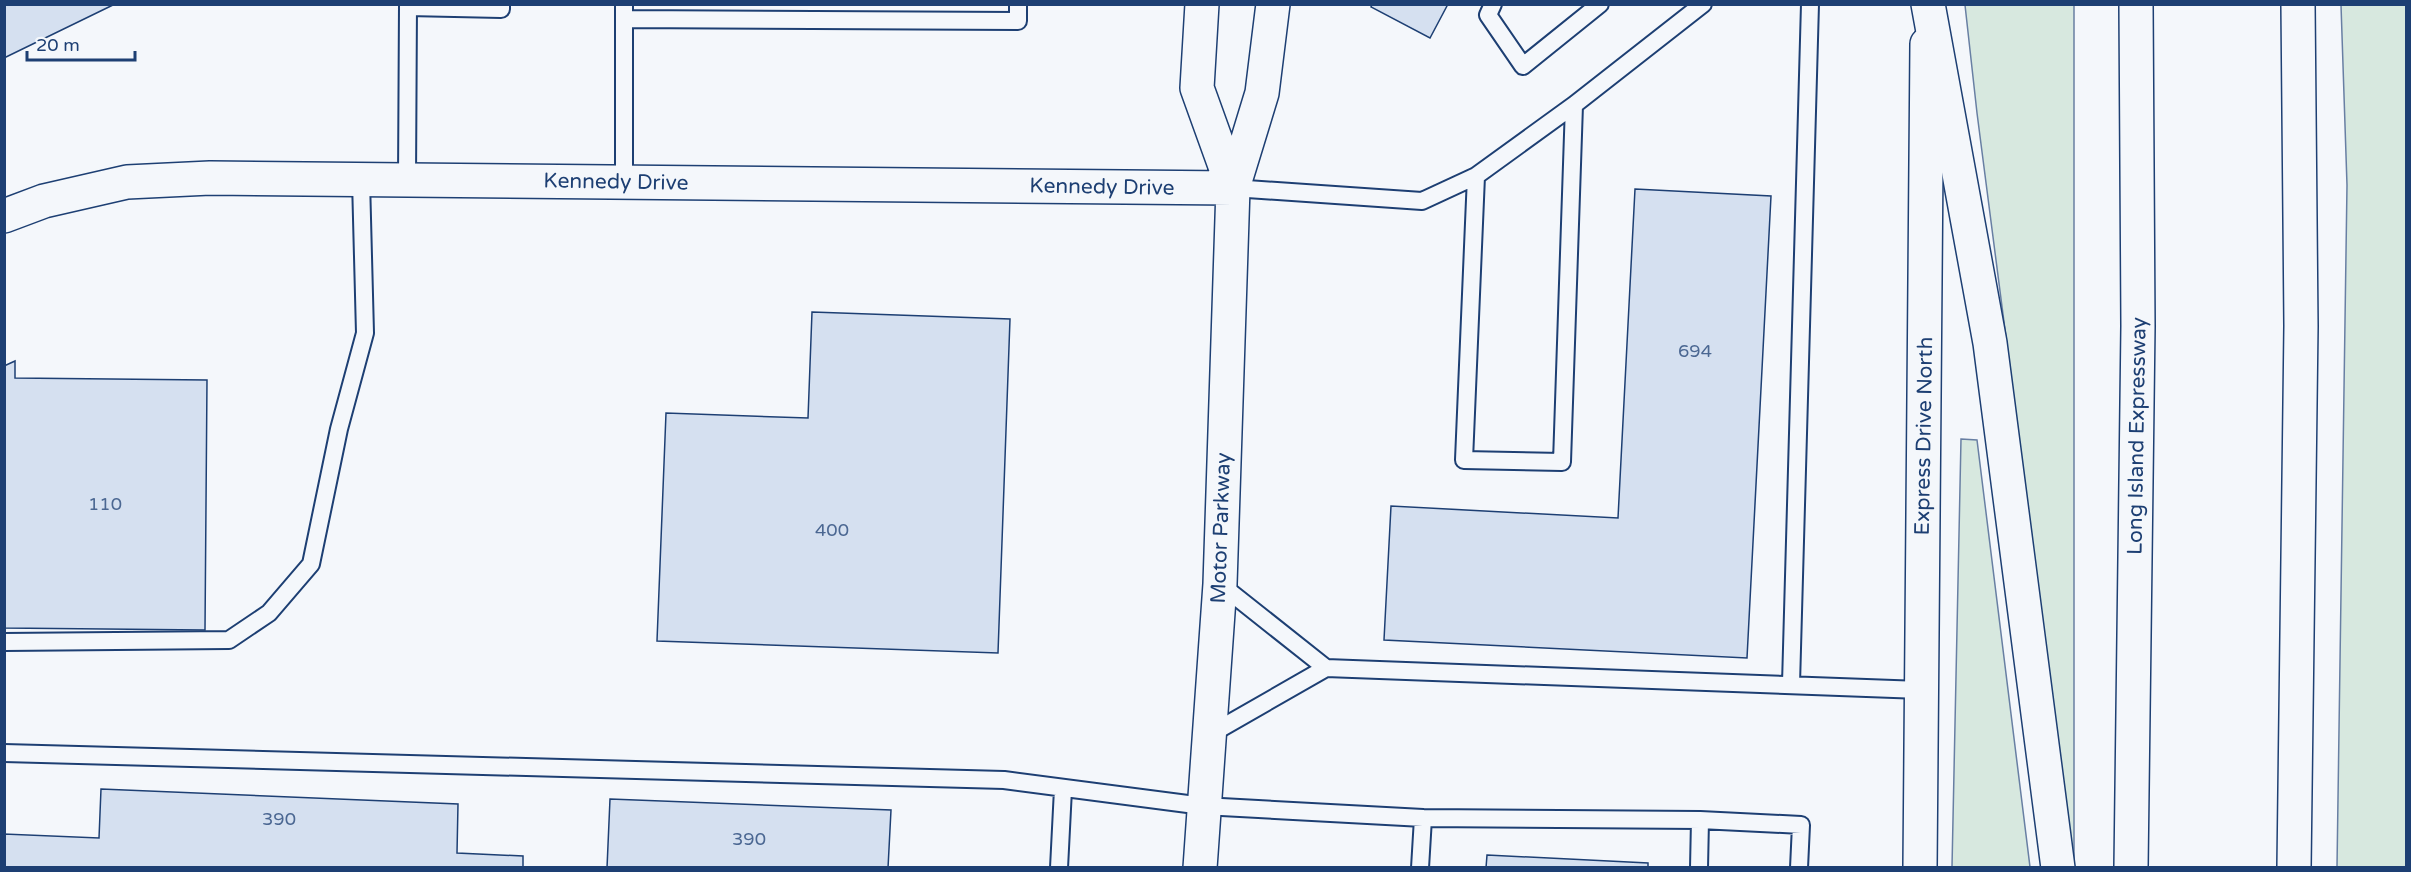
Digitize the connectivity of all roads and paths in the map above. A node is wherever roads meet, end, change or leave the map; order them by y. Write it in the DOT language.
graph roads {
  1 [pos="501,4"];
  2 [pos="1018,4"];
  3 [pos="1202,4"];
  4 [pos="1273,4"];
  5 [pos="1493,4"];
  6 [pos="1600,4"];
  7 [pos="1703,4"];
  8 [pos="1810,4"];
  9 [pos="1928,4"];
  10 [pos="2136,4"];
  11 [pos="2298,4"];
  12 [pos="408,6"];
  13 [pos="624,12"];
  14 [pos="1574,105"];
  15 [pos="1476,176"];
  16 [pos="361,180"];
  17 [pos="407,180"];
  18 [pos="624,182"];
  19 [pos="1233,188"];
  20 [pos="4,216"];
  21 [pos="1220,584"];
  22 [pos="4,642"];
  23 [pos="1326,668"];
  24 [pos="1791,684"];
  25 [pos="1921,690"];
  26 [pos="1209,735"];
  27 [pos="4,753"];
  28 [pos="1063,789"];
  29 [pos="1203,806"];
  30 [pos="1423,818"];
  31 [pos="1700,820"];
  32 [pos="1059,867"];
  33 [pos="1200,867"];
  34 [pos="1420,867"];
  35 [pos="1699,867"];
  36 [pos="1799,867"];
  37 [pos="1920,867"];
  38 [pos="2058,867"];
  39 [pos="2131,867"];
  40 [pos="2294,867"];
  1 -- 12 [label="lane"];
  2 -- 13 [label="lane"];
  3 -- 19 [label="main road, Motor Parkway"];
  4 -- 19 [label="main road, Motor Parkway"];
  5 -- 6 [label="lane"];
  7 -- 14 [label="lane"];
  8 -- 24 [label="lane"];
  9 -- 25 [label="main road, Express Drive North"];
  9 -- 38 [label="main road"];
  10 -- 39 [label="main road, Long Island Expressway"];
  11 -- 40 [label="main road"];
  12 -- 17 [label="lane"];
  13 -- 18 [label="lane"];
  14 -- 15 [label="lane"];
  14 -- 15 [label="lane"];
  15 -- 19 [label="lane"];
  16 -- 17 [label="main road, Kennedy Drive"];
  16 -- 20 [label="main road, Kennedy Drive"];
  16 -- 22 [label="lane"];
  17 -- 18 [label="main road, Kennedy Drive"];
  18 -- 19 [label="main road, Kennedy Drive"];
  19 -- 21 [label="main road, Motor Parkway"];
  21 -- 23 [label="lane"];
  21 -- 26 [label="main road, Motor Parkway"];
  23 -- 24 [label="lane"];
  23 -- 26 [label="lane"];
  24 -- 25 [label="lane"];
  25 -- 37 [label="main road, Express Drive North"];
  26 -- 29 [label="main road, Motor Parkway"];
  27 -- 28 [label="lane"];
  28 -- 29 [label="lane"];
  28 -- 32 [label="lane"];
  29 -- 30 [label="lane"];
  29 -- 33 [label="main road, Motor Parkway"];
  30 -- 31 [label="lane"];
  30 -- 34 [label="lane"];
  31 -- 35 [label="lane"];
  31 -- 36 [label="lane"];
}
